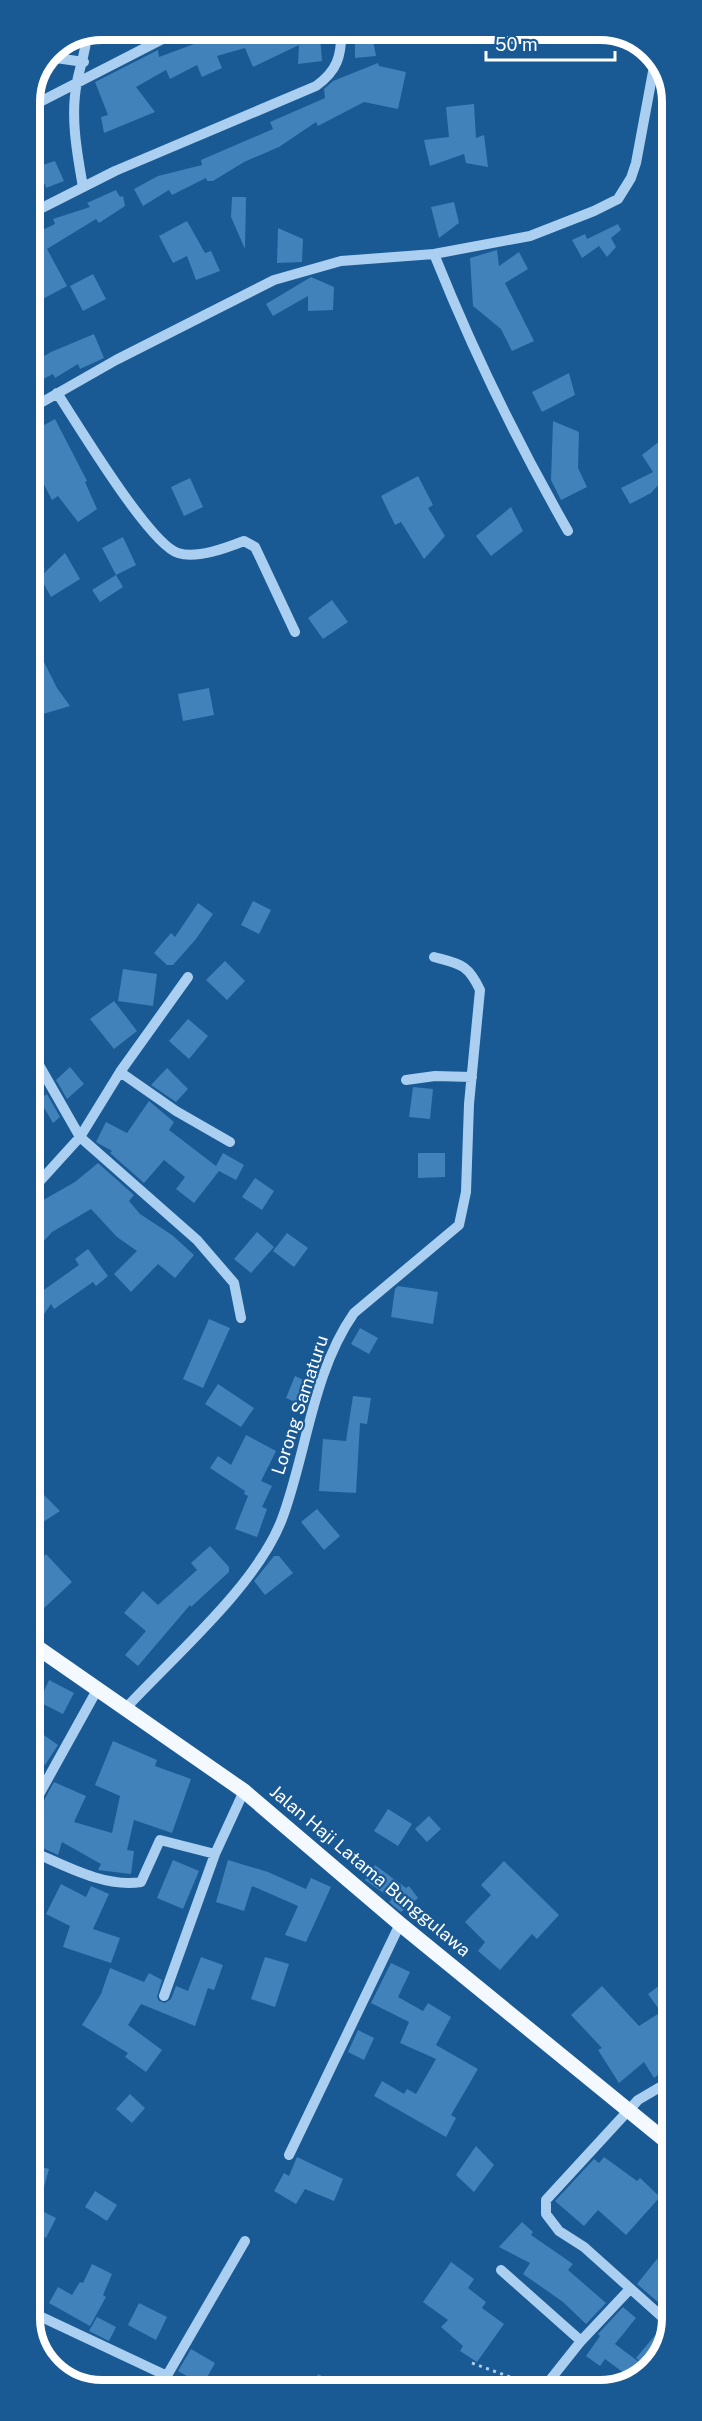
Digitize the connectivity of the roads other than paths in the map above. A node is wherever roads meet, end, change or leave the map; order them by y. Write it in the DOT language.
graph roads {
  1 [pos="160,40"];
  2 [pos="340,40"];
  3 [pos="86,43"];
  4 [pos="60,59"];
  5 [pos="84,62"];
  6 [pos="653,72"];
  7 [pos="77,83"];
  8 [pos="40,102"];
  9 [pos="82,187"];
  10 [pos="40,209"];
  11 [pos="434,254"];
  12 [pos="57,393"];
  13 [pos="40,403"];
  14 [pos="568,531"];
  15 [pos="295,632"];
  16 [pos="434,957"];
  17 [pos="188,977"];
  18 [pos="40,1067"];
  19 [pos="120,1072"];
  20 [pos="472,1077"];
  21 [pos="406,1080"];
  22 [pos="80,1137"];
  23 [pos="230,1142"];
  24 [pos="40,1181"];
  25 [pos="241,1318"];
  26 [pos="40,1649"];
  27 [pos="98,1690"];
  28 [pos="126,1708"];
  29 [pos="244,1791"];
  30 [pos="40,1793"];
  31 [pos="215,1854"];
  32 [pos="40,1855"];
  33 [pos="399,1924"];
  34 [pos="164,1996"];
  35 [pos="662,2086"];
  36 [pos="630,2111"];
  37 [pos="662,2138"];
  38 [pos="289,2156"];
  39 [pos="245,2241"];
  40 [pos="501,2270"];
  41 [pos="629,2290"];
  42 [pos="40,2316"];
  43 [pos="662,2317"];
  44 [pos="581,2341"];
  45 [pos="165,2375"];
  46 [pos="163,2380"];
  47 [pos="549,2380"];
  1 -- 7 [label="street"];
  2 -- 9 [label="street"];
  3 -- 5 [label="street"];
  4 -- 5 [label="street"];
  5 -- 7 [label="street"];
  6 -- 11 [label="street"];
  7 -- 8 [label="street"];
  7 -- 9 [label="street"];
  9 -- 10 [label="street"];
  11 -- 12 [label="street"];
  11 -- 14 [label="street"];
  12 -- 13 [label="street"];
  12 -- 15 [label="street"];
  16 -- 20 [label="street, Lorong Samaturu"];
  17 -- 19 [label="street"];
  18 -- 22 [label="street"];
  19 -- 22 [label="street"];
  19 -- 23 [label="street"];
  20 -- 21 [label="street"];
  20 -- 28 [label="street, Lorong Samaturu"];
  22 -- 24 [label="street"];
  22 -- 25 [label="street"];
  26 -- 27 [label="main road, Jalan Haji Latama Bunggulawa"];
  27 -- 28 [label="main road, Jalan Haji Latama Bunggulawa"];
  27 -- 30 [label="street"];
  28 -- 29 [label="main road, Jalan Haji Latama Bunggulawa"];
  29 -- 31 [label="street"];
  29 -- 33 [label="main road, Jalan Haji Latama Bunggulawa"];
  31 -- 32 [label="street"];
  31 -- 34 [label="street"];
  33 -- 36 [label="main road, Jalan Haji Latama Bunggulawa"];
  33 -- 38 [label="street"];
  35 -- 36 [label="street"];
  36 -- 37 [label="main road, Jalan Haji Latama Bunggulawa"];
  36 -- 41 [label="street"];
  39 -- 45 [label="street"];
  40 -- 44 [label="street"];
  41 -- 43 [label="street"];
  41 -- 44 [label="street"];
  42 -- 45 [label="street"];
  44 -- 47 [label="street"];
  45 -- 46 [label="street"];
}
